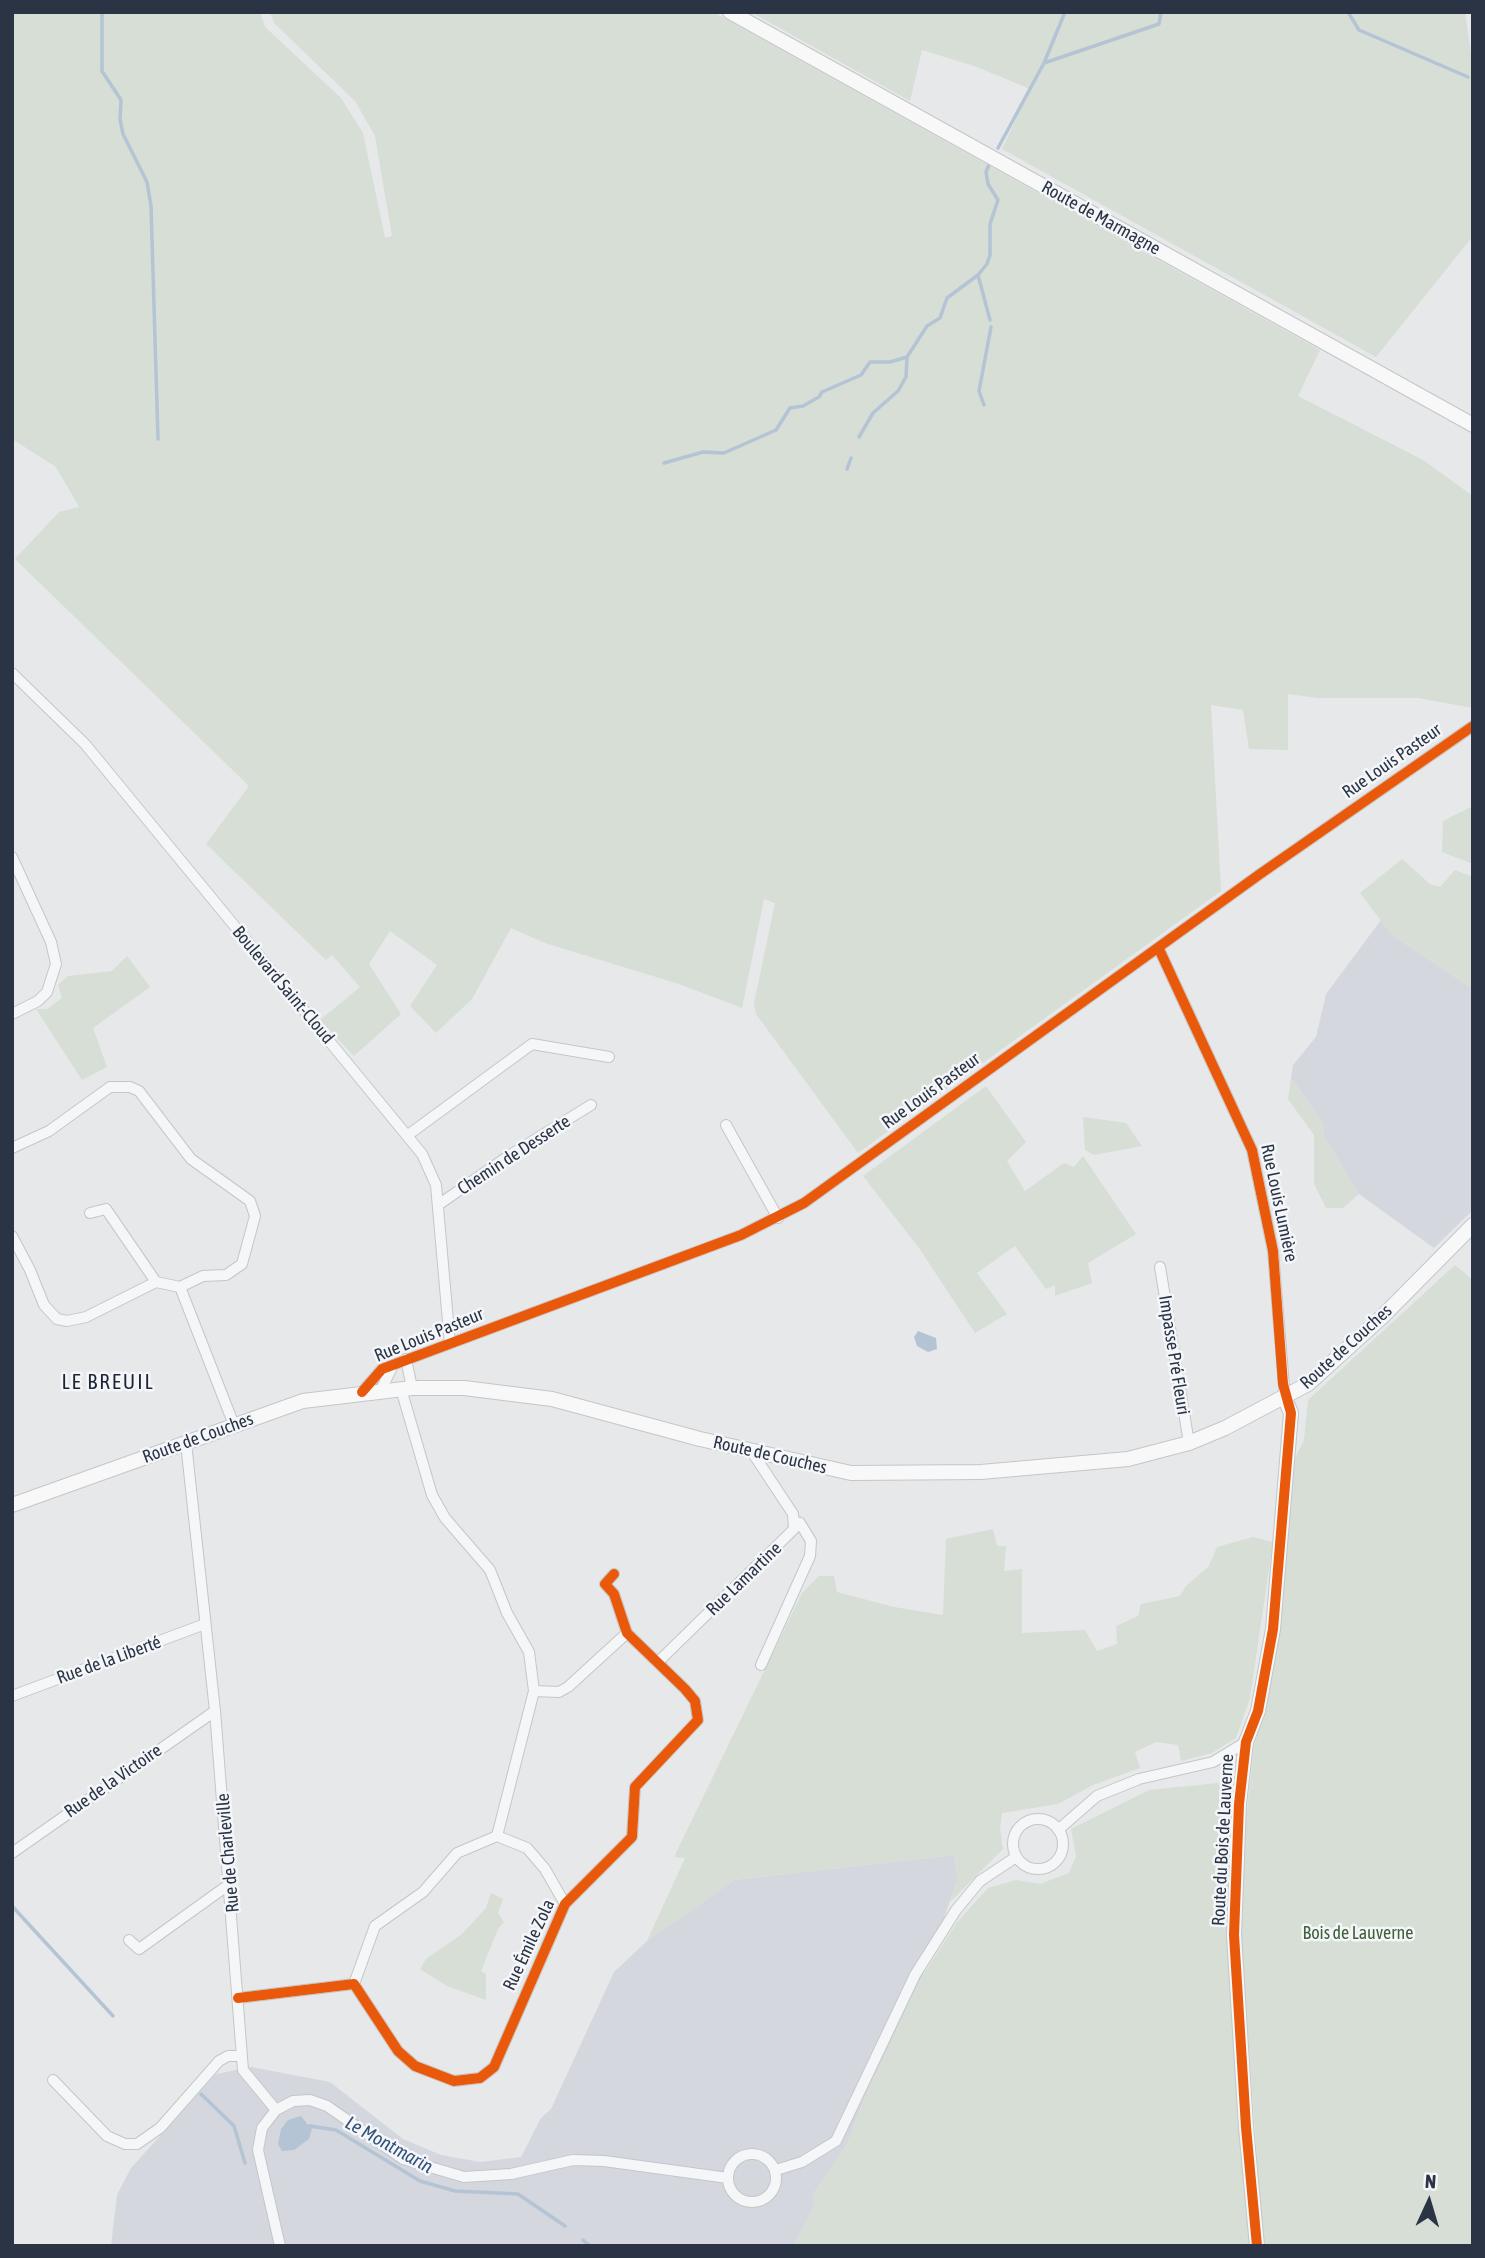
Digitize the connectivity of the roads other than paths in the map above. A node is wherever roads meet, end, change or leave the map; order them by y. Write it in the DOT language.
graph roads {
  1 [pos="730,12"];
  2 [pos="1473,425"];
  3 [pos="12,673"];
  4 [pos="1473,726"];
  5 [pos="12,857"];
  6 [pos="1159,949"];
  7 [pos="12,1014"];
  8 [pos="609,1057"];
  9 [pos="591,1105"];
  10 [pos="726,1125"];
  11 [pos="408,1135"];
  12 [pos="12,1148"];
  13 [pos="438,1205"];
  14 [pos="90,1213"];
  15 [pos="778,1218"];
  16 [pos="1473,1225"];
  17 [pos="12,1236"];
  18 [pos="1160,1267"];
  19 [pos="156,1282"];
  20 [pos="180,1287"];
  21 [pos="450,1344"];
  22 [pos="406,1359"];
  23 [pos="393,1365"];
  24 [pos="406,1388"];
  25 [pos="381,1390"];
  26 [pos="362,1392"];
  27 [pos="1285,1399"];
  28 [pos="234,1425"];
  29 [pos="186,1443"];
  30 [pos="1189,1443"];
  31 [pos="752,1452"];
  32 [pos="12,1505"];
  33 [pos="795,1522"];
  34 [pos="614,1574"];
  35 [pos="205,1624"];
  36 [pos="627,1633"];
  37 [pos="658,1662"];
  38 [pos="761,1665"];
  39 [pos="534,1691"];
  40 [pos="12,1696"];
  41 [pos="215,1711"];
  42 [pos="1246,1742"];
  43 [pos="1058,1829"];
  44 [pos="497,1836"];
  45 [pos="12,1853"];
  46 [pos="1016,1857"];
  47 [pos="231,1883"];
  48 [pos="565,1904"];
  49 [pos="129,1940"];
  50 [pos="354,1984"];
  51 [pos="238,1997"];
  52 [pos="242,2056"];
  53 [pos="53,2080"];
  54 [pos="276,2110"];
  55 [pos="776,2170"];
  56 [pos="728,2178"];
  57 [pos="280,2246"];
  58 [pos="1257,2246"];
  1 -- 2 [label="main road, Route de Marmagne"];
  3 -- 11 [label="street, Boulevard Saint-Cloud"];
  4 -- 6 [label="street, Rue Louis Pasteur"];
  5 -- 7 [label="street"];
  6 -- 15 [label="street, Rue Louis Pasteur"];
  6 -- 27 [label="street, Rue Louis Lumière"];
  8 -- 11 [label="street"];
  9 -- 13 [label="street, Chemin de Desserte"];
  10 -- 15 [label="street"];
  11 -- 13 [label="street, Boulevard Saint-Cloud"];
  12 -- 20 [label="street"];
  13 -- 21 [label="street, Boulevard Saint-Cloud"];
  14 -- 19 [label="street"];
  15 -- 21 [label="street, Rue Louis Pasteur"];
  16 -- 27 [label="main road, Route de Couches"];
  17 -- 19 [label="street"];
  18 -- 30 [label="street, Impasse Pré Fleuri"];
  19 -- 20 [label="street"];
  20 -- 28 [label="street"];
  21 -- 22 [label="street, Rue Louis Pasteur"];
  22 -- 23 [label="street, Rue Louis Pasteur"];
  22 -- 24 [label="street"];
  23 -- 25 [label="street, Rue Louis Pasteur"];
  23 -- 26 [label="street, Rue Louis Pasteur"];
  24 -- 25 [label="main road, Route de Couches"];
  24 -- 31 [label="main road, Route de Couches"];
  24 -- 39 [label="street"];
  25 -- 26 [label="main road, Route de Couches"];
  26 -- 28 [label="main road, Route de Couches"];
  27 -- 30 [label="main road, Route de Couches"];
  27 -- 42 [label="main road, Route du Bois de Lauverne"];
  28 -- 29 [label="main road, Route de Couches"];
  29 -- 32 [label="main road, Route de Couches"];
  29 -- 35 [label="street, Rue de Charleville"];
  30 -- 31 [label="main road, Route de Couches"];
  31 -- 33 [label="street"];
  33 -- 37 [label="street, Rue Lamartine"];
  33 -- 38 [label="street"];
  34 -- 36 [label="street, Rue Émile Zola"];
  35 -- 40 [label="street, Rue de la Liberté"];
  35 -- 41 [label="street, Rue de Charleville"];
  36 -- 37 [label="street, Rue Émile Zola"];
  36 -- 39 [label="street"];
  37 -- 48 [label="street, Rue Émile Zola"];
  39 -- 44 [label="street"];
  41 -- 45 [label="street, Rue de la Victoire"];
  41 -- 47 [label="street, Rue de Charleville"];
  42 -- 43 [label="street"];
  42 -- 58 [label="main road, Route du Bois de Lauverne"];
  43 -- 46 [label="street"];
  43 -- 46 [label="street"];
  44 -- 48 [label="street"];
  44 -- 50 [label="street"];
  46 -- 55 [label="street"];
  47 -- 49 [label="street"];
  47 -- 51 [label="street, Rue de Charleville"];
  48 -- 50 [label="street, Rue Émile Zola"];
  50 -- 51 [label="street"];
  51 -- 52 [label="street, Rue de Charleville"];
  52 -- 53 [label="street"];
  52 -- 54 [label="street, Rue de Charleville"];
  54 -- 56 [label="street"];
  54 -- 57 [label="street"];
  55 -- 56 [label="street"];
  55 -- 56 [label="street"];
}
